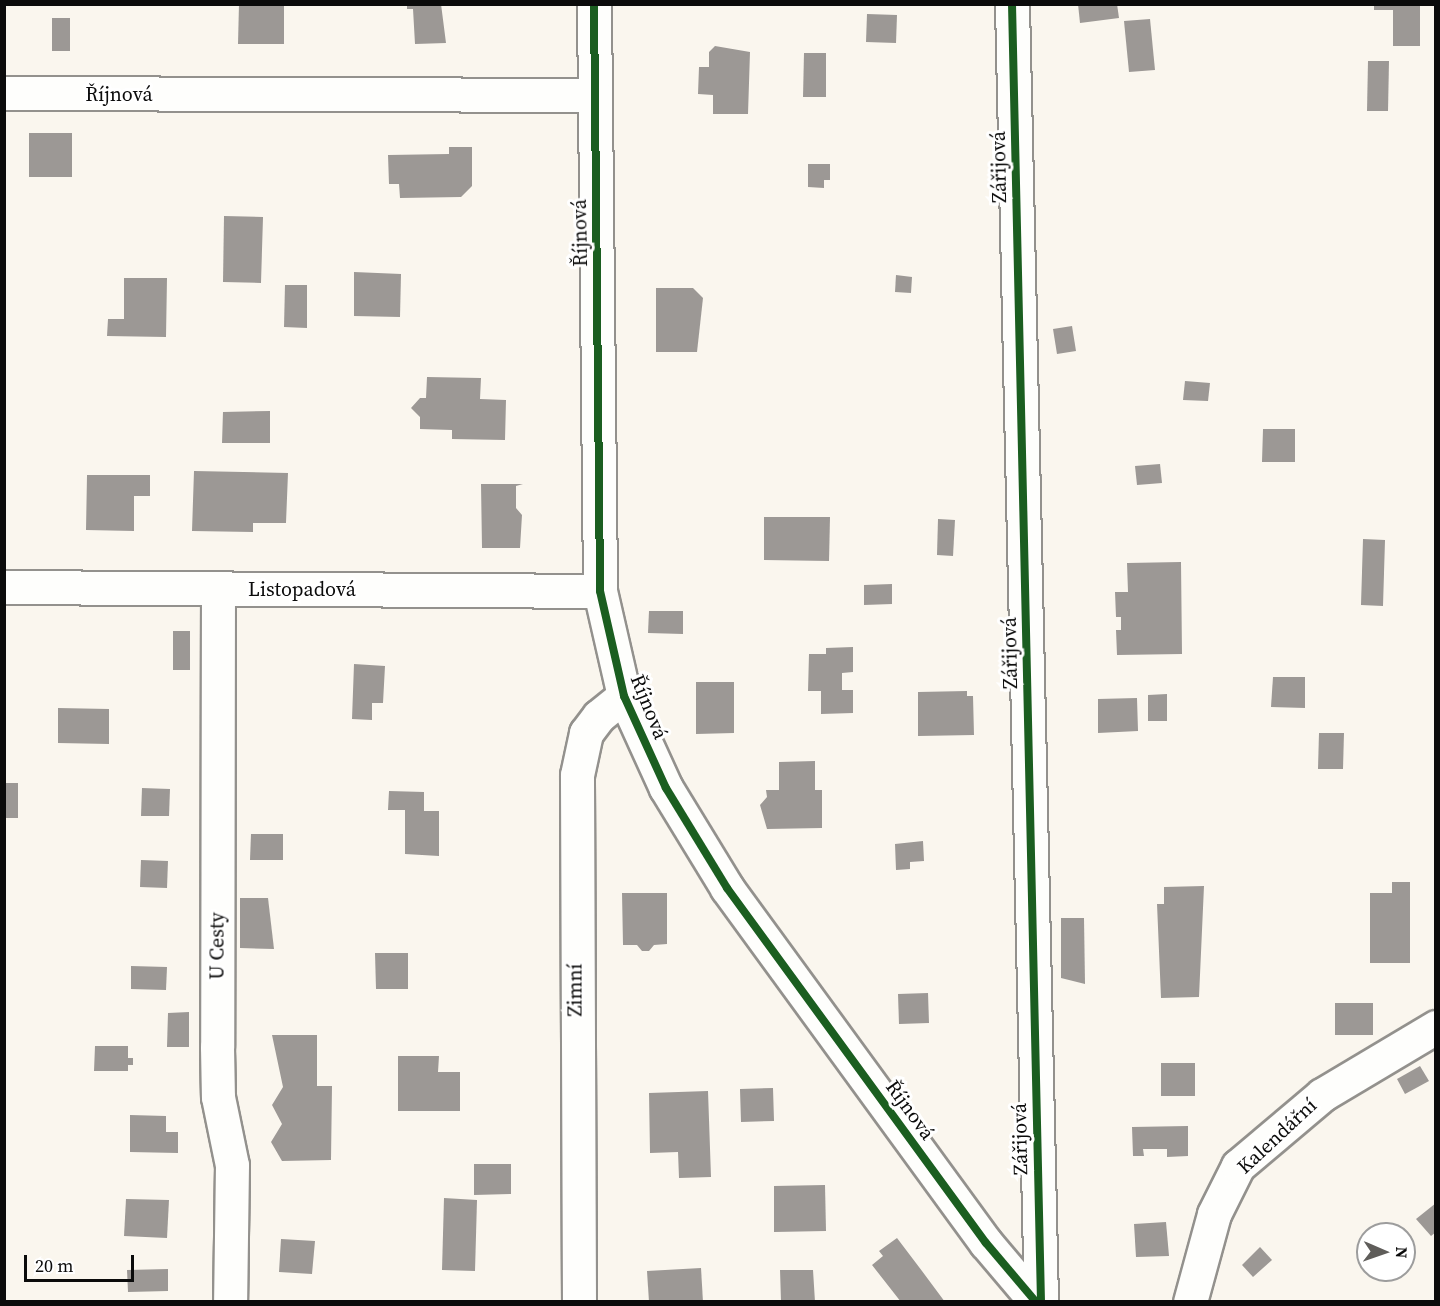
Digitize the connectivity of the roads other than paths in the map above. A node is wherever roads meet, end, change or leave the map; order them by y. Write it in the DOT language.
graph roads {
  1 [pos="594,4"];
  2 [pos="1012,4"];
  3 [pos="4,93"];
  4 [pos="594,95"];
  5 [pos="4,587"];
  6 [pos="218,589"];
  7 [pos="600,591"];
  8 [pos="624,696"];
  9 [pos="1436,1027"];
  10 [pos="230,1302"];
  11 [pos="579,1302"];
  12 [pos="1036,1302"];
  13 [pos="1041,1302"];
  14 [pos="1190,1302"];
  1 -- 4 [label="street, Říjnová"];
  2 -- 13 [label="street, Zářijová"];
  3 -- 4 [label="street, Říjnová"];
  4 -- 7 [label="street, Říjnová"];
  5 -- 6 [label="street, Listopadová"];
  6 -- 7 [label="street, Listopadová"];
  6 -- 10 [label="street, U Cesty"];
  7 -- 8 [label="street, Říjnová"];
  8 -- 11 [label="street, Zimní"];
  8 -- 12 [label="street, Říjnová"];
  9 -- 14 [label="street, Kalendářní"];
}
